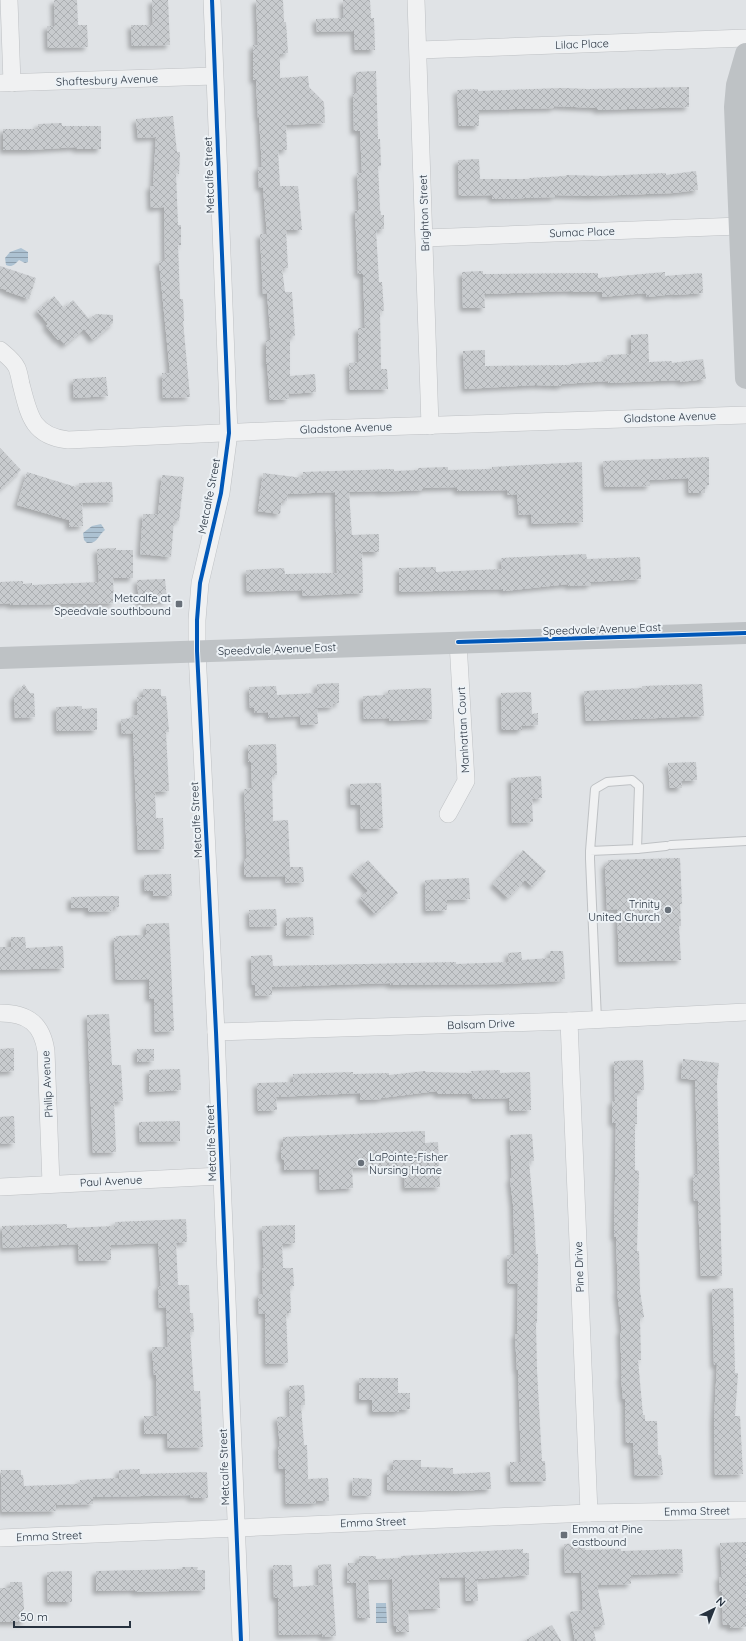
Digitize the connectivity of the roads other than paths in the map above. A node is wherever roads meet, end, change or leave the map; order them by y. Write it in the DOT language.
graph roads {
  1 [pos="9,0"];
  2 [pos="212,0"];
  3 [pos="416,0"];
  4 [pos="746,38"];
  5 [pos="419,50"];
  6 [pos="746,54"];
  7 [pos="214,76"];
  8 [pos="6,83"];
  9 [pos="741,98"];
  10 [pos="740,226"];
  11 [pos="425,238"];
  12 [pos="744,261"];
  13 [pos="0,350"];
  14 [pos="746,378"];
  15 [pos="746,415"];
  16 [pos="430,426"];
  17 [pos="229,433"];
  18 [pos="746,633"];
  19 [pos="458,642"];
  20 [pos="197,651"];
  21 [pos="0,658"];
  22 [pos="448,814"];
  23 [pos="746,841"];
  24 [pos="637,849"];
  25 [pos="590,851"];
  26 [pos="746,1012"];
  27 [pos="0,1013"];
  28 [pos="596,1020"];
  29 [pos="569,1021"];
  30 [pos="216,1032"];
  31 [pos="221,1176"];
  32 [pos="52,1184"];
  33 [pos="0,1187"];
  34 [pos="746,1510"];
  35 [pos="589,1513"];
  36 [pos="236,1528"];
  37 [pos="0,1538"];
  38 [pos="241,1641"];
  1 -- 8 [label="street"];
  2 -- 7 [label="street, Metcalfe Street"];
  3 -- 5 [label="street, Brighton Street"];
  4 -- 5 [label="street, Lilac Place"];
  5 -- 11 [label="street, Brighton Street"];
  6 -- 9 [label="main road"];
  7 -- 8 [label="street, Shaftesbury Avenue"];
  7 -- 17 [label="street, Metcalfe Street"];
  9 -- 10 [label="main road"];
  10 -- 11 [label="street, Sumac Place"];
  10 -- 12 [label="main road"];
  11 -- 16 [label="street, Brighton Street"];
  12 -- 14 [label="main road"];
  13 -- 17 [label="street, Gladstone Avenue"];
  15 -- 16 [label="street, Gladstone Avenue"];
  16 -- 17 [label="street, Gladstone Avenue"];
  17 -- 20 [label="street, Metcalfe Street"];
  18 -- 19 [label="main road, Speedvale Avenue East"];
  19 -- 20 [label="main road, Speedvale Avenue East"];
  19 -- 22 [label="street, Manhattan Court"];
  20 -- 21 [label="main road, Speedvale Avenue East"];
  20 -- 30 [label="street, Metcalfe Street"];
  23 -- 24 [label="lane"];
  24 -- 25 [label="lane"];
  24 -- 25 [label="lane"];
  25 -- 28 [label="lane"];
  26 -- 28 [label="street, Balsam Drive"];
  27 -- 32 [label="street, Philip Avenue"];
  28 -- 29 [label="street, Balsam Drive"];
  29 -- 30 [label="street, Balsam Drive"];
  29 -- 35 [label="street, Pine Drive"];
  30 -- 31 [label="street, Metcalfe Street"];
  31 -- 32 [label="street, Paul Avenue"];
  31 -- 36 [label="street, Metcalfe Street"];
  32 -- 33 [label="street, Paul Avenue"];
  34 -- 35 [label="street, Emma Street"];
  35 -- 36 [label="street, Emma Street"];
  36 -- 37 [label="street, Emma Street"];
  36 -- 38 [label="street, Metcalfe Street"];
}
